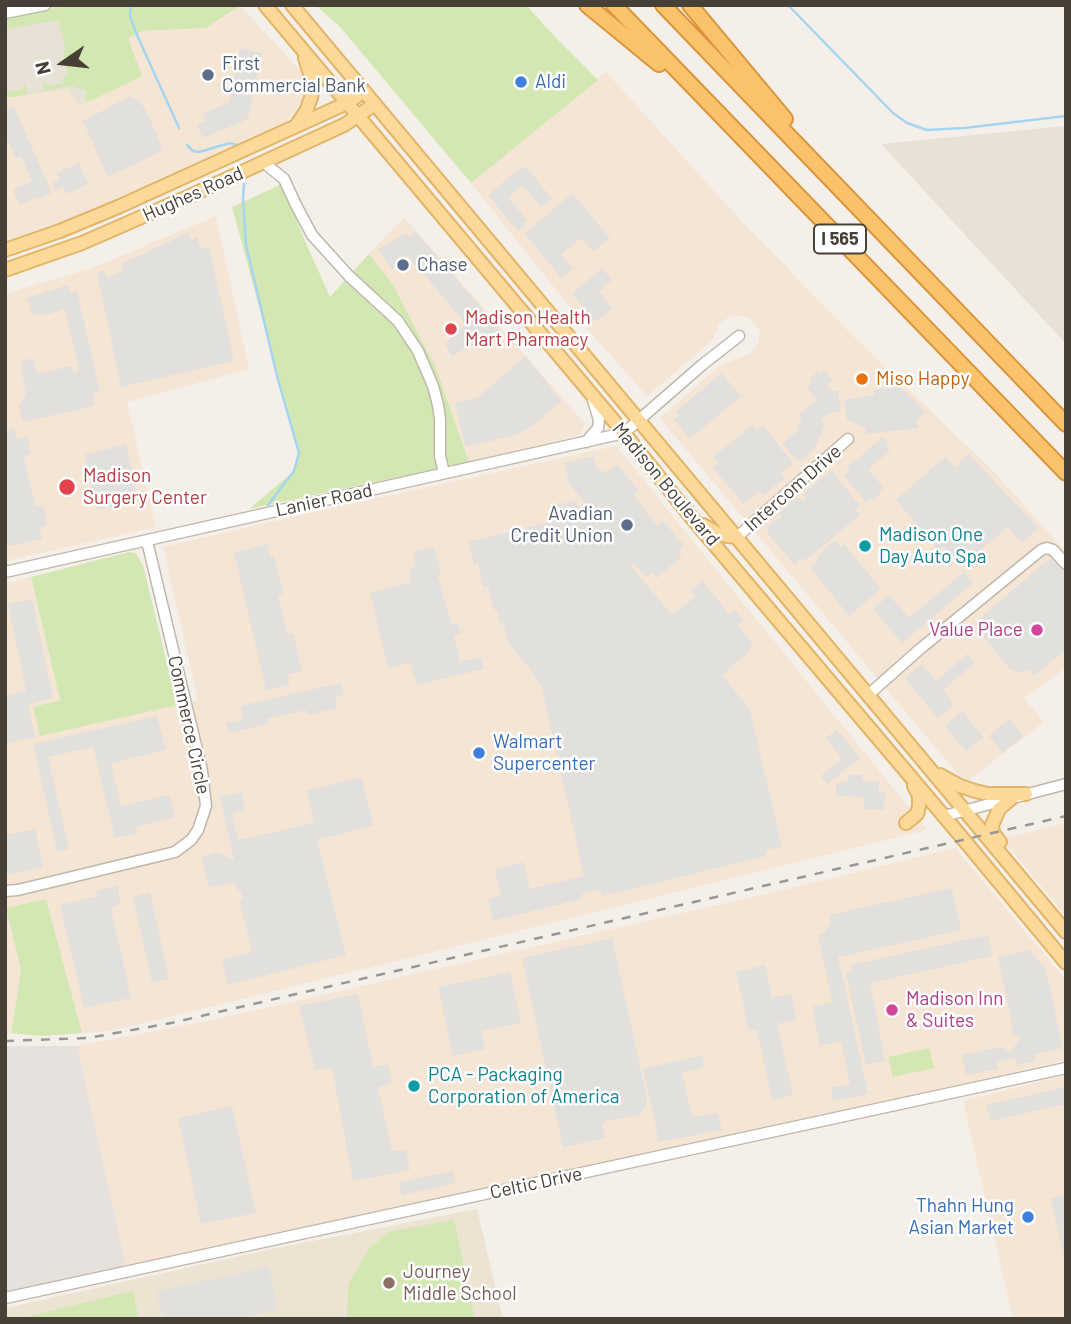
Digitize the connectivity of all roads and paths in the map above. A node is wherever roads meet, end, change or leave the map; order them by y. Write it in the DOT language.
graph roads {
  1 [pos="46,5"];
  2 [pos="265,5"];
  3 [pos="292,5"];
  4 [pos="587,5"];
  5 [pos="614,5"];
  6 [pos="663,5"];
  7 [pos="690,5"];
  8 [pos="5,13"];
  9 [pos="303,51"];
  10 [pos="363,91"];
  11 [pos="704,100"];
  12 [pos="347,103"];
  13 [pos="375,104"];
  14 [pos="359,117"];
  15 [pos="296,126"];
  16 [pos="383,145"];
  17 [pos="268,166"];
  18 [pos="831,179"];
  19 [pos="205,189"];
  20 [pos="5,250"];
  21 [pos="5,270"];
  22 [pos="519,276"];
  23 [pos="502,289"];
  24 [pos="739,337"];
  25 [pos="590,393"];
  26 [pos="638,420"];
  27 [pos="1066,424"];
  28 [pos="624,433"];
  29 [pos="848,439"];
  30 [pos="586,443"];
  31 [pos="444,473"];
  32 [pos="1066,473"];
  33 [pos="691,517"];
  34 [pos="737,537"];
  35 [pos="147,541"];
  36 [pos="719,548"];
  37 [pos="1066,564"];
  38 [pos="5,572"];
  39 [pos="770,578"];
  40 [pos="868,695"];
  41 [pos="875,736"];
  42 [pos="929,768"];
  43 [pos="1066,784"];
  44 [pos="1026,794"];
  45 [pos="1012,798"];
  46 [pos="964,810"];
  47 [pos="943,816"];
  48 [pos="906,823"];
  49 [pos="1030,889"];
  50 [pos="5,891"];
  51 [pos="1066,932"];
  52 [pos="1066,963"];
  53 [pos="1066,1068"];
  54 [pos="5,1298"];
  1 -- 8 [label="street"];
  2 -- 9 [label="main road, Madison Boulevard"];
  3 -- 10 [label="main road, Madison Boulevard"];
  4 -- 11 [label="highway"];
  5 -- 11 [label="highway, I 565"];
  6 -- 18 [label="highway, I 565"];
  7 -- 18 [label="highway"];
  9 -- 12 [label="main road, Madison Boulevard"];
  9 -- 15 [label="main road"];
  10 -- 12 [label="main road, Hughes Road"];
  10 -- 13 [label="main road, Madison Boulevard"];
  11 -- 32 [label="highway, I 565"];
  12 -- 14 [label="main road, Madison Boulevard"];
  12 -- 15 [label="main road, Hughes Road"];
  13 -- 14 [label="main road, Hughes Road"];
  13 -- 22 [label="main road, Madison Boulevard"];
  14 -- 16 [label="main road, Madison Boulevard"];
  14 -- 19 [label="main road, Hughes Road"];
  15 -- 20 [label="main road, Hughes Road"];
  16 -- 17 [label="main road"];
  16 -- 23 [label="main road, Madison Boulevard"];
  17 -- 19 [label="main road"];
  17 -- 31 [label="street"];
  18 -- 27 [label="highway, I 565"];
  19 -- 21 [label="main road, Hughes Road"];
  22 -- 23 [label="main road"];
  22 -- 26 [label="main road, Madison Boulevard"];
  23 -- 25 [label="main road, Madison Boulevard"];
  24 -- 26 [label="street, Lanier Road"];
  25 -- 28 [label="main road, Madison Boulevard"];
  25 -- 30 [label="street"];
  26 -- 28 [label="street, Lanier Road"];
  26 -- 34 [label="main road, Madison Boulevard"];
  28 -- 30 [label="street, Lanier Road"];
  28 -- 33 [label="main road, Madison Boulevard"];
  29 -- 34 [label="street, Intercom Drive"];
  30 -- 31 [label="street, Lanier Road"];
  31 -- 35 [label="street, Lanier Road"];
  33 -- 34 [label="main road"];
  33 -- 36 [label="main road, Madison Boulevard"];
  34 -- 39 [label="main road, Madison Boulevard"];
  35 -- 38 [label="street, Lanier Road"];
  35 -- 50 [label="street, Commerce Circle"];
  36 -- 39 [label="main road"];
  36 -- 41 [label="main road, Madison Boulevard"];
  37 -- 40 [label="street"];
  39 -- 40 [label="main road, Madison Boulevard"];
  40 -- 42 [label="main road, Madison Boulevard"];
  41 -- 47 [label="main road, Madison Boulevard"];
  41 -- 48 [label="main road"];
  42 -- 44 [label="main road"];
  42 -- 46 [label="main road, Madison Boulevard"];
  43 -- 44 [label="street"];
  44 -- 45 [label="street"];
  45 -- 46 [label="street"];
  45 -- 49 [label="main road"];
  46 -- 47 [label="street"];
  46 -- 49 [label="main road, Madison Boulevard"];
  47 -- 52 [label="main road, Madison Boulevard"];
  49 -- 51 [label="main road, Madison Boulevard"];
  53 -- 54 [label="street, Celtic Drive"];
}
